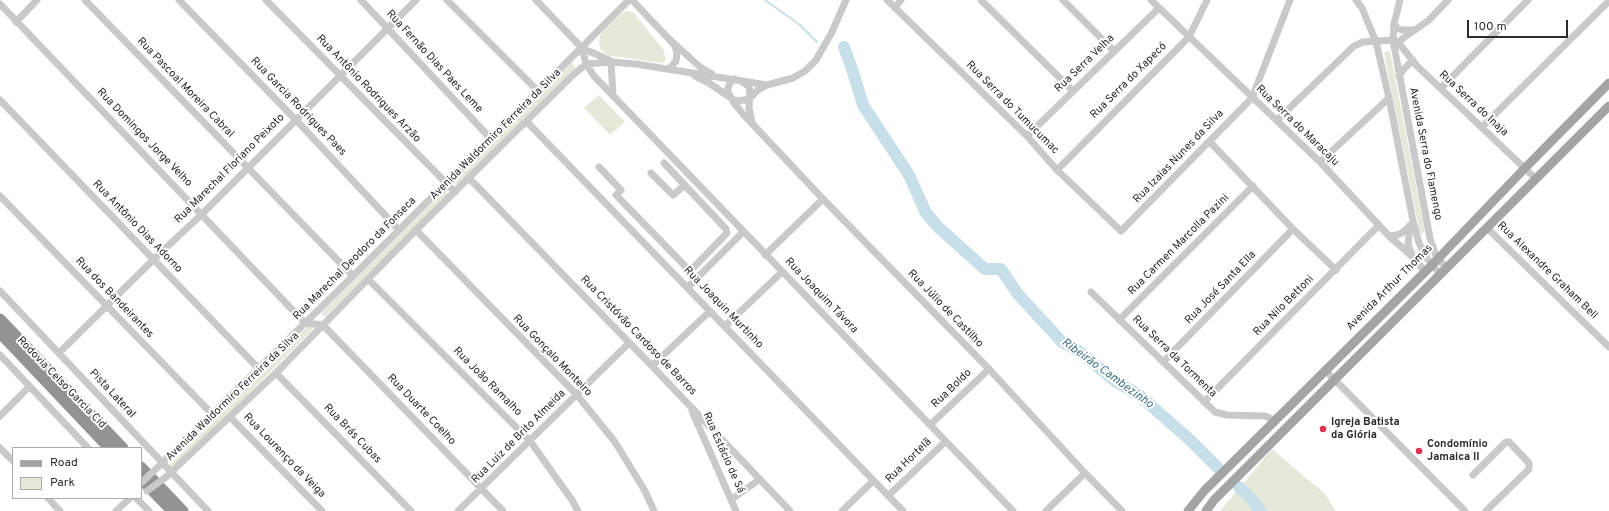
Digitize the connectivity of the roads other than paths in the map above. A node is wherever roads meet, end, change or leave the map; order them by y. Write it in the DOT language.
graph roads {
  1 [pos="37,0"];
  2 [pos="85,0"];
  3 [pos="180,0"];
  4 [pos="266,0"];
  5 [pos="361,0"];
  6 [pos="416,0"];
  7 [pos="447,0"];
  8 [pos="536,0"];
  9 [pos="631,0"];
  10 [pos="846,0"];
  11 [pos="887,0"];
  12 [pos="901,0"];
  13 [pos="980,0"];
  14 [pos="1063,0"];
  15 [pos="1151,0"];
  16 [pos="1207,0"];
  17 [pos="1290,0"];
  18 [pos="1356,0"];
  19 [pos="1400,0"];
  20 [pos="1448,0"];
  21 [pos="1528,0"];
  22 [pos="1609,1"];
  23 [pos="0,4"];
  24 [pos="895,7"];
  25 [pos="1159,8"];
  26 [pos="16,22"];
  27 [pos="1394,24"];
  28 [pos="388,28"];
  29 [pos="1414,30"];
  30 [pos="1189,37"];
  31 [pos="668,38"];
  32 [pos="1395,41"];
  33 [pos="1376,42"];
  34 [pos="582,48"];
  35 [pos="1113,50"];
  36 [pos="1413,60"];
  37 [pos="611,62"];
  38 [pos="586,64"];
  39 [pos="669,69"];
  40 [pos="687,72"];
  41 [pos="340,76"];
  42 [pos="715,76"];
  43 [pos="1399,76"];
  44 [pos="738,80"];
  45 [pos="1609,83"];
  46 [pos="767,85"];
  47 [pos="1441,88"];
  48 [pos="1073,91"];
  49 [pos="539,92"];
  50 [pos="613,96"];
  51 [pos="750,97"];
  52 [pos="731,98"];
  53 [pos="1252,98"];
  54 [pos="1389,98"];
  55 [pos="0,100"];
  56 [pos="1609,106"];
  57 [pos="296,120"];
  58 [pos="1277,120"];
  59 [pos="527,122"];
  60 [pos="752,122"];
  61 [pos="1482,127"];
  62 [pos="1027,136"];
  63 [pos="491,139"];
  64 [pos="1210,142"];
  65 [pos="1320,162"];
  66 [pos="664,163"];
  67 [pos="599,167"];
  68 [pos="248,168"];
  69 [pos="1525,168"];
  70 [pos="1057,170"];
  71 [pos="651,173"];
  72 [pos="469,178"];
  73 [pos="1536,179"];
  74 [pos="446,184"];
  75 [pos="685,185"];
  76 [pos="1253,186"];
  77 [pos="455,192"];
  78 [pos="0,196"];
  79 [pos="823,199"];
  80 [pos="202,214"];
  81 [pos="1412,223"];
  82 [pos="1379,225"];
  83 [pos="1487,228"];
  84 [pos="1294,229"];
  85 [pos="399,230"];
  86 [pos="416,230"];
  87 [pos="1121,231"];
  88 [pos="743,232"];
  89 [pos="1389,236"];
  90 [pos="707,254"];
  91 [pos="765,255"];
  92 [pos="1414,258"];
  93 [pos="153,260"];
  94 [pos="713,262"];
  95 [pos="1431,265"];
  96 [pos="1336,270"];
  97 [pos="1444,271"];
  98 [pos="782,272"];
  99 [pos="353,276"];
  100 [pos="368,279"];
  101 [pos="688,287"];
  102 [pos="0,291"];
  103 [pos="1092,292"];
  104 [pos="107,306"];
  105 [pos="710,311"];
  106 [pos="0,319"];
  107 [pos="1119,320"];
  108 [pos="305,323"];
  109 [pos="322,325"];
  110 [pos="725,326"];
  111 [pos="0,333"];
  112 [pos="629,343"];
  113 [pos="1609,347"];
  114 [pos="59,353"];
  115 [pos="0,355"];
  116 [pos="1163,362"];
  117 [pos="652,366"];
  118 [pos="259,369"];
  119 [pos="989,369"];
  120 [pos="1325,370"];
  121 [pos="276,373"];
  122 [pos="1335,380"];
  123 [pos="29,387"];
  124 [pos="576,395"];
  125 [pos="1204,402"];
  126 [pos="690,405"];
  127 [pos="213,415"];
  128 [pos="0,416"];
  129 [pos="230,417"];
  130 [pos="1274,420"];
  131 [pos="930,425"];
  132 [pos="530,441"];
  133 [pos="946,442"];
  134 [pos="87,447"];
  135 [pos="109,447"];
  136 [pos="122,447"];
  137 [pos="0,448"];
  138 [pos="12,460"];
  139 [pos="160,465"];
  140 [pos="142,468"];
  141 [pos="1084,473"];
  142 [pos="168,474"];
  143 [pos="1473,475"];
  144 [pos="760,479"];
  145 [pos="142,480"];
  146 [pos="873,481"];
  147 [pos="142,482"];
  148 [pos="482,489"];
  149 [pos="144,492"];
  150 [pos="888,496"];
  151 [pos="49,499"];
  152 [pos="129,499"];
  153 [pos="137,499"];
  154 [pos="732,499"];
  155 [pos="60,511"];
  156 [pos="116,511"];
  157 [pos="149,511"];
  158 [pos="172,511"];
  159 [pos="183,511"];
  160 [pos="208,511"];
  161 [pos="322,511"];
  162 [pos="411,511"];
  163 [pos="458,511"];
  164 [pos="503,511"];
  165 [pos="578,511"];
  166 [pos="654,511"];
  167 [pos="736,511"];
  168 [pos="790,511"];
  169 [pos="842,511"];
  170 [pos="903,511"];
  171 [pos="1013,511"];
  172 [pos="1046,511"];
  173 [pos="1122,511"];
  174 [pos="1188,511"];
  175 [pos="1206,511"];
  176 [pos="1465,511"];
  177 [pos="1486,511"];
  1 -- 26 [label="street"];
  2 -- 68 [label="street, Rua Pascoal Moreira Cabral"];
  3 -- 57 [label="street, Rua Garcia Rodrigues Paes"];
  4 -- 41 [label="street, Rua Antônio Rodrigues Arzão"];
  5 -- 28 [label="street, Rua Fernão Dias Paes Leme"];
  6 -- 28 [label="street, Rua Marechal Floriano Peixoto"];
  7 -- 49 [label="street"];
  8 -- 34 [label="street"];
  9 -- 31 [label="street"];
  9 -- 34 [label="street"];
  10 -- 46 [label="street"];
  11 -- 24 [label="street, Rua Serra do Tumucumac"];
  12 -- 24 [label="street"];
  13 -- 48 [label="street"];
  14 -- 35 [label="street"];
  15 -- 25 [label="street, Rua Serra do Maracaju"];
  16 -- 30 [label="street, Rua Serra do Xapecó"];
  17 -- 53 [label="street"];
  18 -- 33 [label="street"];
  19 -- 27 [label="street, Avenida Serra do Flamengo"];
  20 -- 29 [label="street"];
  21 -- 47 [label="street"];
  22 -- 61 [label="street"];
  23 -- 26 [label="street, Rua Domingos Jorge Velho"];
  24 -- 62 [label="street, Rua Serra do Tumucumac"];
  25 -- 30 [label="street, Rua Serra do Maracaju"];
  25 -- 35 [label="street, Rua Serra Velha"];
  26 -- 80 [label="street, Rua Domingos Jorge Velho"];
  27 -- 29 [label="street"];
  27 -- 32 [label="street, Avenida Serra do Flamengo"];
  28 -- 41 [label="street, Rua Marechal Floriano Peixoto"];
  28 -- 63 [label="street, Rua Fernão Dias Paes Leme"];
  29 -- 32 [label="street"];
  30 -- 53 [label="street, Rua Serra do Maracaju"];
  30 -- 70 [label="street, Rua Serra do Xapecó"];
  31 -- 39 [label="street"];
  31 -- 42 [label="street"];
  32 -- 33 [label="street"];
  32 -- 36 [label="street, Rua Serra do Inaja"];
  32 -- 43 [label="street, Avenida Serra do Flamengo"];
  33 -- 54 [label="street"];
  33 -- 58 [label="street"];
  34 -- 37 [label="street"];
  34 -- 38 [label="street, Rua Joaquim Távora"];
  34 -- 49 [label="street, Rua Marechal Deodoro da Fonseca"];
  35 -- 48 [label="street, Rua Serra Velha"];
  36 -- 43 [label="street"];
  36 -- 47 [label="street, Rua Serra do Inaja"];
  37 -- 38 [label="street"];
  37 -- 39 [label="street"];
  37 -- 50 [label="street"];
  38 -- 50 [label="street, Rua Joaquim Távora"];
  38 -- 59 [label="street, Avenida Waldormiro Ferreira da Silva"];
  39 -- 40 [label="street"];
  40 -- 42 [label="street"];
  40 -- 52 [label="street, Rua Júlio de Castilho"];
  41 -- 57 [label="street, Rua Marechal Floriano Peixoto"];
  41 -- 74 [label="street, Rua Antônio Rodrigues Arzão"];
  42 -- 44 [label="street"];
  43 -- 95 [label="street, Avenida Serra do Flamengo"];
  44 -- 46 [label="street"];
  44 -- 51 [label="street"];
  44 -- 52 [label="street"];
  45 -- 69 [label="main road, Avenida Arthur Thomas"];
  46 -- 51 [label="street"];
  47 -- 61 [label="street, Rua Serra do Inaja"];
  48 -- 62 [label="street, Rua Serra Velha"];
  49 -- 63 [label="street, Rua Marechal Deodoro da Fonseca"];
  50 -- 88 [label="street, Rua Joaquim Távora"];
  51 -- 52 [label="street"];
  51 -- 60 [label="street"];
  52 -- 60 [label="street, Rua Júlio de Castilho"];
  53 -- 58 [label="street, Rua Serra do Maracaju"];
  53 -- 64 [label="street, Rua Izaias Nunes da Silva"];
  54 -- 65 [label="street"];
  54 -- 81 [label="street"];
  55 -- 93 [label="street, Rua Antônio Dias Adorno"];
  56 -- 73 [label="main road"];
  57 -- 68 [label="street, Rua Marechal Floriano Peixoto"];
  57 -- 85 [label="street, Rua Garcia Rodrigues Paes"];
  58 -- 65 [label="street, Rua Serra do Maracaju"];
  59 -- 72 [label="street, Avenida Waldormiro Ferreira da Silva"];
  59 -- 101 [label="street, Rua Joaquin Murtinho"];
  60 -- 79 [label="street, Rua Júlio de Castilho"];
  61 -- 69 [label="street, Rua Serra do Inaja"];
  62 -- 70 [label="street, Rua Serra do Tumucumac"];
  63 -- 74 [label="street, Rua Marechal Deodoro da Fonseca"];
  64 -- 76 [label="street"];
  64 -- 87 [label="street, Rua Izaias Nunes da Silva"];
  65 -- 82 [label="street, Rua Serra do Maracaju"];
  66 -- 75 [label="street"];
  67 -- 90 [label="street"];
  68 -- 80 [label="street, Rua Marechal Floriano Peixoto"];
  68 -- 99 [label="street, Rua Pascoal Moreira Cabral"];
  69 -- 73 [label="street, Rua Serra do Inaja"];
  69 -- 95 [label="main road, Avenida Arthur Thomas"];
  70 -- 87 [label="street, Rua Serra do Tumucumac"];
  71 -- 75 [label="street"];
  72 -- 77 [label="street, Avenida Waldormiro Ferreira da Silva"];
  72 -- 112 [label="street, Rua Cristóvão Cardoso de Barros"];
  73 -- 83 [label="main road"];
  74 -- 77 [label="street, Rua Antônio Rodrigues Arzão"];
  74 -- 85 [label="street, Rua Marechal Deodoro da Fonseca"];
  75 -- 90 [label="street"];
  76 -- 84 [label="street"];
  76 -- 107 [label="street, Rua Carmen Marcolla Pazini"];
  77 -- 86 [label="street, Avenida Waldormiro Ferreira da Silva"];
  78 -- 104 [label="street, Rua dos Bandeirantes"];
  79 -- 91 [label="street"];
  79 -- 119 [label="street, Rua Júlio de Castilho"];
  80 -- 93 [label="street, Rua Marechal Floriano Peixoto"];
  80 -- 108 [label="street, Rua Domingos Jorge Velho"];
  81 -- 89 [label="street"];
  81 -- 92 [label="street"];
  81 -- 95 [label="street"];
  82 -- 89 [label="street, Rua Serra do Maracaju"];
  82 -- 96 [label="street, Rua Nilo Bettoni"];
  83 -- 97 [label="main road"];
  83 -- 113 [label="street, Rua Alexandre Graham Bell"];
  84 -- 96 [label="street"];
  84 -- 116 [label="street, Rua José Santa Ella"];
  85 -- 99 [label="street, Rua Marechal Deodoro da Fonseca"];
  86 -- 100 [label="street, Avenida Waldormiro Ferreira da Silva"];
  86 -- 124 [label="street, Rua Gonçalo Monteiro"];
  88 -- 91 [label="street, Rua Joaquim Távora"];
  88 -- 94 [label="street"];
  89 -- 92 [label="street, Rua Serra do Maracaju"];
  90 -- 94 [label="street"];
  91 -- 98 [label="street, Rua Joaquim Távora"];
  92 -- 95 [label="street, Rua Serra do Maracaju"];
  93 -- 104 [label="street, Rua Marechal Floriano Peixoto"];
  93 -- 118 [label="street, Rua Antônio Dias Adorno"];
  94 -- 101 [label="street"];
  95 -- 97 [label="street"];
  95 -- 120 [label="main road, Avenida Arthur Thomas"];
  96 -- 125 [label="street, Rua Nilo Bettoni"];
  97 -- 122 [label="main road"];
  98 -- 110 [label="street"];
  98 -- 131 [label="street, Rua Joaquim Távora"];
  99 -- 108 [label="street, Rua Marechal Deodoro da Fonseca"];
  100 -- 109 [label="street, Avenida Waldormiro Ferreira da Silva"];
  100 -- 132 [label="street, Rua João Ramalho"];
  101 -- 105 [label="street, Rua Joaquin Murtinho"];
  102 -- 114 [label="street, Pista Lateral"];
  103 -- 107 [label="street, Rua Serra da Tormenta"];
  104 -- 114 [label="street, Rua Marechal Floriano Peixoto"];
  104 -- 127 [label="street, Rua dos Bandeirantes"];
  105 -- 110 [label="street, Rua Joaquin Murtinho"];
  105 -- 117 [label="street"];
  106 -- 136 [label="highway, Rodovia Celso Garcia Cid"];
  107 -- 116 [label="street, Rua Serra da Tormenta"];
  108 -- 109 [label="street"];
  108 -- 118 [label="street, Rua Marechal Deodoro da Fonseca"];
  109 -- 121 [label="street, Avenida Waldormiro Ferreira da Silva"];
  109 -- 148 [label="street, Rua Duarte Coelho"];
  110 -- 146 [label="street, Rua Joaquin Murtinho"];
  111 -- 135 [label="highway, Rodovia Celso Garcia Cid"];
  112 -- 117 [label="street, Rua Cristóvão Cardoso de Barros"];
  112 -- 124 [label="street, Rua Luiz de Brito Almeida"];
  114 -- 139 [label="street, Pista Lateral"];
  115 -- 123 [label="street"];
  116 -- 125 [label="street, Rua Serra da Tormenta"];
  117 -- 126 [label="street, Rua Cristóvão Cardoso de Barros"];
  118 -- 127 [label="street, Rua Marechal Deodoro da Fonseca"];
  119 -- 131 [label="street, Rua Boldo"];
  119 -- 141 [label="street, Rua Júlio de Castilho"];
  120 -- 122 [label="street"];
  120 -- 130 [label="main road, Avenida Arthur Thomas"];
  121 -- 129 [label="street, Avenida Waldormiro Ferreira da Silva"];
  121 -- 162 [label="street, Rua Brás Cubas"];
  122 -- 175 [label="main road"];
  122 -- 176 [label="street"];
  123 -- 128 [label="street"];
  123 -- 134 [label="street"];
  124 -- 132 [label="street, Rua Luiz de Brito Almeida"];
  124 -- 166 [label="street, Rua Gonçalo Monteiro"];
  125 -- 130 [label="street, Rua Serra da Tormenta"];
  126 -- 144 [label="street, Rua Cristóvão Cardoso de Barros"];
  126 -- 154 [label="street, Rua Estácio de Sá"];
  127 -- 139 [label="street, Rua Marechal Deodoro da Fonseca"];
  129 -- 142 [label="street, Avenida Waldormiro Ferreira da Silva"];
  129 -- 161 [label="street, Rua Lourenço da Veiga"];
  130 -- 174 [label="main road, Avenida Arthur Thomas"];
  131 -- 133 [label="street, Rua Joaquim Távora"];
  132 -- 148 [label="street, Rua Luiz de Brito Almeida"];
  132 -- 165 [label="street, Rua João Ramalho"];
  133 -- 150 [label="street, Rua Hortelã"];
  133 -- 171 [label="street, Rua Joaquim Távora"];
  137 -- 138 [label="street"];
  139 -- 142 [label="street, Pista Lateral"];
  139 -- 147 [label="street, Rua Marechal Deodoro da Fonseca, bridge"];
  140 -- 159 [label="highway"];
  141 -- 172 [label="street"];
  141 -- 173 [label="street, Rua Júlio de Castilho"];
  142 -- 149 [label="street, Avenida Waldormiro Ferreira da Silva, bridge"];
  142 -- 160 [label="street, Pista Lateral"];
  143 -- 177 [label="street"];
  144 -- 154 [label="street"];
  144 -- 168 [label="street, Rua Cristóvão Cardoso de Barros"];
  145 -- 158 [label="highway"];
  146 -- 150 [label="street, Rua Joaquin Murtinho"];
  146 -- 169 [label="street"];
  148 -- 163 [label="street, Rua Luiz de Brito Almeida"];
  148 -- 164 [label="street, Rua Duarte Coelho"];
  150 -- 170 [label="street, Rua Joaquin Murtinho"];
  151 -- 155 [label="street"];
  152 -- 156 [label="street"];
  153 -- 157 [label="street"];
  154 -- 167 [label="street, Rua Estácio de Sá"];
}
